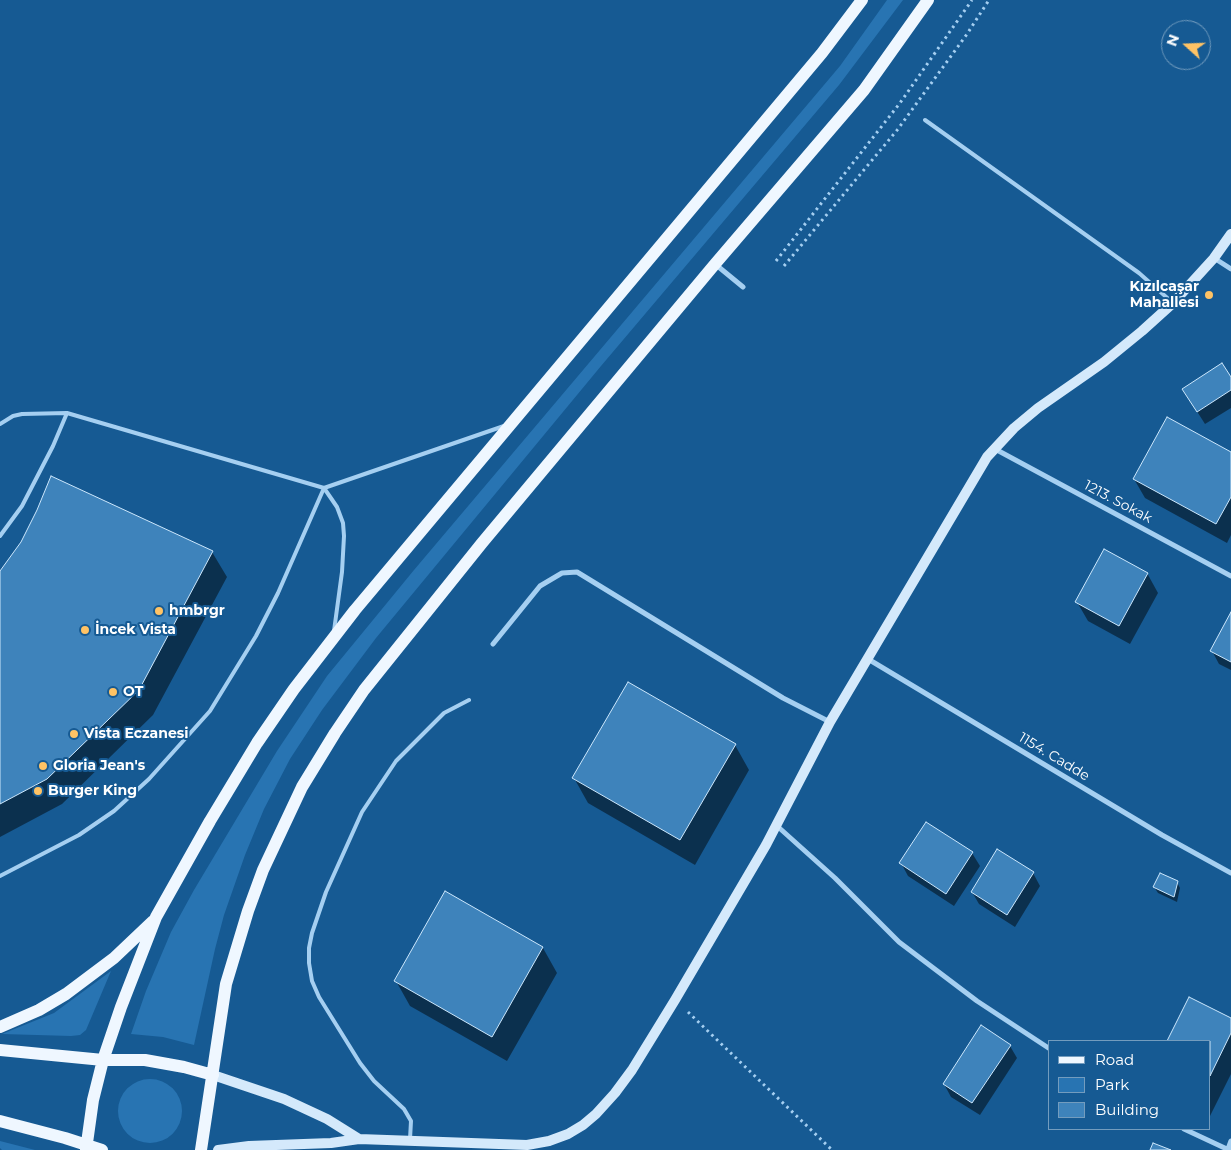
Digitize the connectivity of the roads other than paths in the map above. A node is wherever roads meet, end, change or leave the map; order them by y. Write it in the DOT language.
graph roads {
  1 [pos="862,0"];
  2 [pos="928,0"];
  3 [pos="925,120"];
  4 [pos="1231,234"];
  5 [pos="1214,258"];
  6 [pos="715,264"];
  7 [pos="1231,269"];
  8 [pos="743,287"];
  9 [pos="1172,303"];
  10 [pos="67,413"];
  11 [pos="0,424"];
  12 [pos="509,424"];
  13 [pos="994,449"];
  14 [pos="324,488"];
  15 [pos="0,536"];
  16 [pos="1231,576"];
  17 [pos="333,636"];
  18 [pos="493,644"];
  19 [pos="868,658"];
  20 [pos="469,700"];
  21 [pos="830,722"];
  22 [pos="776,826"];
  23 [pos="1231,873"];
  24 [pos="0,876"];
  25 [pos="156,917"];
  26 [pos="0,1027"];
  27 [pos="1048,1048"];
  28 [pos="0,1050"];
  29 [pos="103,1060"];
  30 [pos="213,1075"];
  31 [pos="0,1121"];
  32 [pos="1186,1130"];
  33 [pos="359,1139"];
  34 [pos="410,1141"];
  35 [pos="1231,1141"];
  36 [pos="86,1147"];
  37 [pos="102,1150"];
  38 [pos="201,1150"];
  39 [pos="218,1150"];
  40 [pos="1228,1150"];
  1 -- 12 [label="main road"];
  2 -- 6 [label="main road"];
  3 -- 9 [label="lane"];
  4 -- 5 [label="main road"];
  5 -- 7 [label="street"];
  5 -- 9 [label="main road"];
  6 -- 8 [label="street"];
  6 -- 30 [label="main road"];
  9 -- 13 [label="main road"];
  10 -- 11 [label="lane"];
  10 -- 14 [label="lane"];
  10 -- 15 [label="lane"];
  12 -- 14 [label="lane"];
  12 -- 17 [label="main road"];
  13 -- 16 [label="street, 1213. Sokak"];
  13 -- 19 [label="main road"];
  14 -- 17 [label="lane"];
  14 -- 24 [label="lane"];
  17 -- 25 [label="main road"];
  18 -- 21 [label="street"];
  19 -- 21 [label="main road"];
  19 -- 23 [label="street, 1154. Cadde"];
  20 -- 34 [label="lane"];
  21 -- 22 [label="main road"];
  22 -- 27 [label="street"];
  22 -- 34 [label="main road"];
  25 -- 26 [label="main road"];
  25 -- 29 [label="main road"];
  28 -- 29 [label="main road"];
  29 -- 30 [label="main road"];
  29 -- 36 [label="main road"];
  30 -- 33 [label="main road"];
  30 -- 38 [label="main road"];
  31 -- 36 [label="main road"];
  32 -- 40 [label="street"];
  33 -- 34 [label="main road"];
  33 -- 39 [label="main road"];
  35 -- 40 [label="street"];
  36 -- 37 [label="main road"];
}
